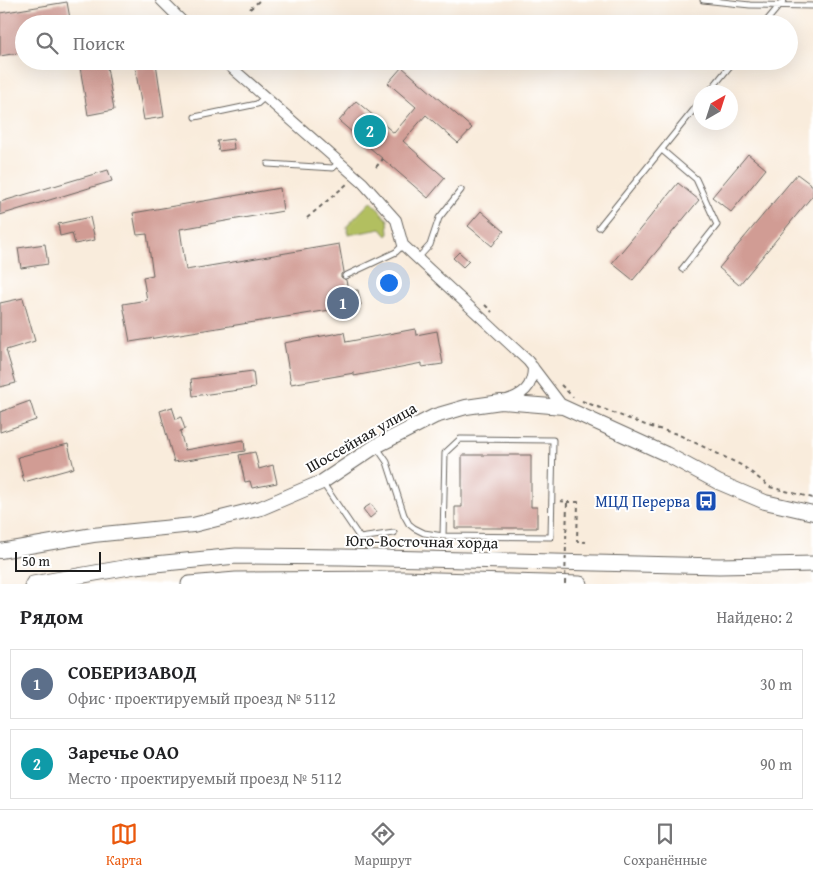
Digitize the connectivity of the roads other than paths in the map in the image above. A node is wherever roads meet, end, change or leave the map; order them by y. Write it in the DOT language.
graph roads {
  1 [pos="161,0"];
  2 [pos="704,0"];
  3 [pos="784,0"];
  4 [pos="779,6"];
  5 [pos="813,6"];
  6 [pos="176,15"];
  7 [pos="772,15"];
  8 [pos="234,70"];
  9 [pos="727,70"];
  10 [pos="715,85"];
  11 [pos="264,97"];
  12 [pos="693,111"];
  13 [pos="195,117"];
  14 [pos="662,150"];
  15 [pos="339,162"];
  16 [pos="268,164"];
  17 [pos="461,190"];
  18 [pos="600,227"];
  19 [pos="403,245"];
  20 [pos="418,259"];
  21 [pos="682,269"];
  22 [pos="345,276"];
  23 [pos="533,367"];
  24 [pos="501,402"];
  25 [pos="568,402"];
  26 [pos="376,446"];
  27 [pos="322,482"];
  28 [pos="813,513"];
  29 [pos="394,533"];
  30 [pos="443,536"];
  31 [pos="0,551"];
  32 [pos="813,564"];
  33 [pos="403,579"];
  34 [pos="457,583"];
  35 [pos="33,584"];
  36 [pos="189,584"];
  37 [pos="365,584"];
  38 [pos="580,584"];
  1 -- 6 [label="street"];
  2 -- 4 [label="lane"];
  3 -- 4 [label="lane"];
  4 -- 5 [label="lane"];
  4 -- 7 [label="lane"];
  8 -- 11 [label="street"];
  9 -- 10 [label="lane"];
  11 -- 13 [label="lane"];
  11 -- 15 [label="street"];
  12 -- 14 [label="lane"];
  14 -- 18 [label="lane"];
  14 -- 21 [label="lane"];
  15 -- 16 [label="lane"];
  15 -- 19 [label="street"];
  17 -- 20 [label="lane"];
  19 -- 20 [label="street"];
  19 -- 22 [label="lane"];
  20 -- 23 [label="street"];
  23 -- 24 [label="street"];
  23 -- 25 [label="street"];
  24 -- 25 [label="main road, Шоссейная улица"];
  24 -- 26 [label="main road, Шоссейная улица"];
  25 -- 28 [label="main road, Шоссейная улица"];
  26 -- 27 [label="main road, Шоссейная улица"];
  26 -- 30 [label="lane"];
  27 -- 29 [label="lane"];
  27 -- 31 [label="main road, Шоссейная улица"];
  30 -- 30 [label="lane"];
  32 -- 35 [label="main road, Юго-Восточная хорда"];
  33 -- 34 [label="main road"];
  33 -- 36 [label="main road"];
  33 -- 37 [label="lane"];
  34 -- 38 [label="main road"];
}
